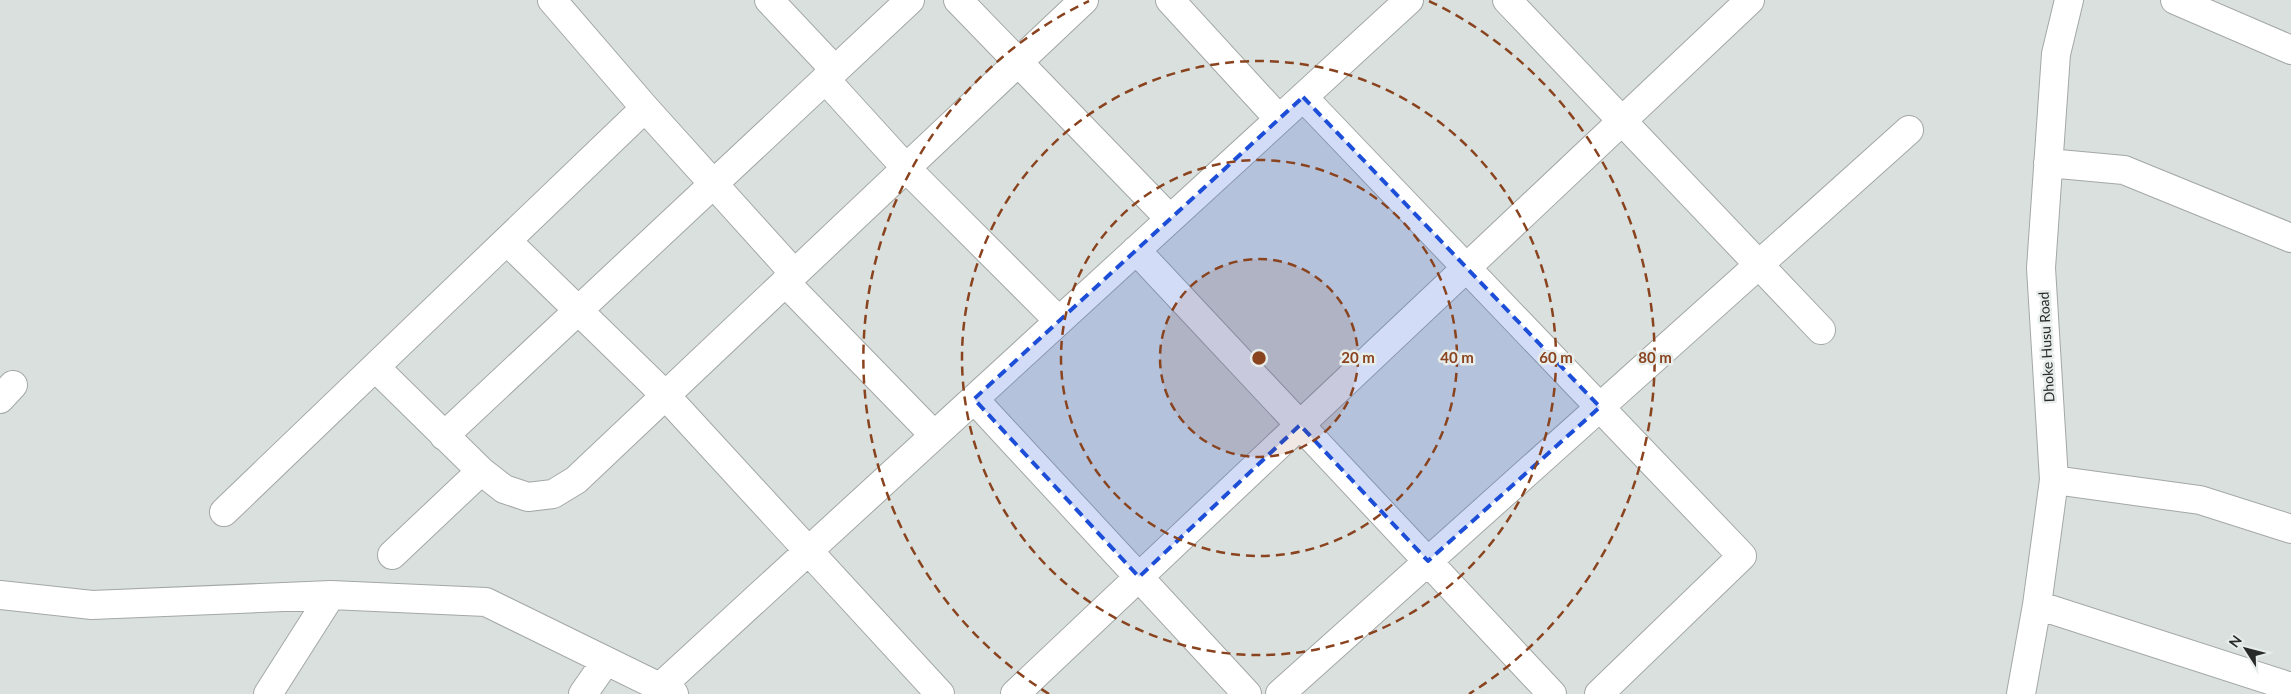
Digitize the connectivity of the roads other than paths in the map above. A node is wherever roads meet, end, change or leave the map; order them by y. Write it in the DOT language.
graph roads {
  1 [pos="552,0"];
  2 [pos="769,0"];
  3 [pos="910,0"];
  4 [pos="958,0"];
  5 [pos="1084,0"];
  6 [pos="1170,0"];
  7 [pos="1408,0"];
  8 [pos="1507,0"];
  9 [pos="1750,0"];
  10 [pos="2069,0"];
  11 [pos="2175,0"];
  12 [pos="2291,50"];
  13 [pos="1017,63"];
  14 [pos="830,74"];
  15 [pos="1304,97"];
  16 [pos="645,108"];
  17 [pos="1279,119"];
  18 [pos="1622,121"];
  19 [pos="1909,130"];
  20 [pos="2048,163"];
  21 [pos="906,168"];
  22 [pos="714,184"];
  23 [pos="1170,219"];
  24 [pos="2291,238"];
  25 [pos="506,241"];
  26 [pos="1136,250"];
  27 [pos="1759,265"];
  28 [pos="1466,268"];
  29 [pos="790,278"];
  30 [pos="577,310"];
  31 [pos="1059,321"];
  32 [pos="1821,330"];
  33 [pos="375,367"];
  34 [pos="665,395"];
  35 [pos="974,399"];
  36 [pos="1600,407"];
  37 [pos="1300,425"];
  38 [pos="934,435"];
  39 [pos="444,436"];
  40 [pos="481,470"];
  41 [pos="2054,480"];
  42 [pos="224,512"];
  43 [pos="2291,529"];
  44 [pos="809,550"];
  45 [pos="392,555"];
  46 [pos="1428,561"];
  47 [pos="1139,577"];
  48 [pos="0,595"];
  49 [pos="331,595"];
  50 [pos="2037,605"];
  51 [pos="606,660"];
  52 [pos="2291,687"];
  53 [pos="667,690"];
  54 [pos="268,694"];
  55 [pos="583,694"];
  56 [pos="940,694"];
  57 [pos="1015,694"];
  58 [pos="1247,694"];
  59 [pos="1280,694"];
  60 [pos="1552,694"];
  61 [pos="1599,694"];
  62 [pos="2021,694"];
  1 -- 16 [label="street"];
  2 -- 14 [label="street"];
  3 -- 14 [label="street"];
  4 -- 13 [label="street"];
  5 -- 13 [label="street"];
  6 -- 17 [label="street"];
  7 -- 15 [label="street"];
  8 -- 18 [label="street"];
  9 -- 18 [label="street"];
  10 -- 20 [label="street, Dhoke Husu Road"];
  11 -- 12 [label="street"];
  13 -- 21 [label="street"];
  13 -- 23 [label="street"];
  14 -- 21 [label="street"];
  14 -- 22 [label="street"];
  15 -- 17 [label="street"];
  15 -- 28 [label="street"];
  16 -- 22 [label="street"];
  16 -- 25 [label="street"];
  17 -- 23 [label="street"];
  18 -- 27 [label="street"];
  18 -- 28 [label="street"];
  19 -- 27 [label="street"];
  20 -- 24 [label="street"];
  20 -- 41 [label="street, Dhoke Husu Road"];
  21 -- 29 [label="street"];
  21 -- 31 [label="street"];
  22 -- 29 [label="street"];
  22 -- 30 [label="street"];
  23 -- 26 [label="street"];
  25 -- 30 [label="street"];
  25 -- 33 [label="street"];
  26 -- 31 [label="street"];
  26 -- 37 [label="street"];
  27 -- 32 [label="street"];
  27 -- 36 [label="street"];
  28 -- 36 [label="street"];
  28 -- 37 [label="street"];
  29 -- 34 [label="street"];
  29 -- 38 [label="street"];
  30 -- 34 [label="street"];
  30 -- 39 [label="street"];
  31 -- 35 [label="street"];
  33 -- 39 [label="street"];
  33 -- 42 [label="street"];
  34 -- 40 [label="street"];
  34 -- 44 [label="street"];
  35 -- 38 [label="street"];
  35 -- 47 [label="street"];
  36 -- 46 [label="street"];
  36 -- 61 [label="street"];
  37 -- 46 [label="street"];
  37 -- 47 [label="street"];
  38 -- 44 [label="street"];
  39 -- 40 [label="street"];
  40 -- 45 [label="street"];
  41 -- 43 [label="street"];
  41 -- 50 [label="street, Dhoke Husu Road"];
  44 -- 53 [label="street"];
  44 -- 56 [label="street"];
  46 -- 59 [label="street"];
  46 -- 60 [label="street"];
  47 -- 57 [label="street"];
  47 -- 58 [label="street"];
  48 -- 49 [label="street"];
  49 -- 51 [label="street"];
  49 -- 54 [label="street"];
  50 -- 52 [label="street"];
  50 -- 62 [label="street, Dhoke Husu Road"];
  51 -- 53 [label="street"];
  51 -- 55 [label="street"];
}
